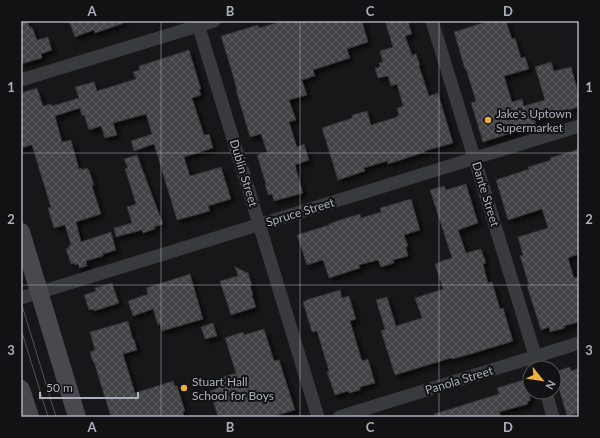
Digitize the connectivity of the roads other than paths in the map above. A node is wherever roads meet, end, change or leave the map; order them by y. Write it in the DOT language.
graph roads {
  1 [pos="214,21"];
  2 [pos="432,21"];
  3 [pos="198,23"];
  4 [pos="21,80"];
  5 [pos="579,126"];
  6 [pos="474,158"];
  7 [pos="259,224"];
  8 [pos="21,232"];
  9 [pos="39,292"];
  10 [pos="21,298"];
  11 [pos="579,343"];
  12 [pos="536,360"];
  13 [pos="541,360"];
  14 [pos="522,366"];
  15 [pos="21,389"];
  16 [pos="548,400"];
  17 [pos="30,417"];
  18 [pos="77,417"];
  19 [pos="318,417"];
  20 [pos="339,417"];
  21 [pos="553,417"];
  1 -- 3 [label="street"];
  2 -- 6 [label="street, Dante Street"];
  3 -- 4 [label="street"];
  3 -- 7 [label="street, Dublin Street"];
  5 -- 6 [label="street, Spruce Street"];
  6 -- 7 [label="street, Spruce Street"];
  6 -- 12 [label="street, Dante Street"];
  7 -- 9 [label="street, Spruce Street"];
  7 -- 19 [label="street, Dublin Street"];
  8 -- 9 [label="main road"];
  9 -- 10 [label="street, Spruce Street"];
  9 -- 18 [label="main road"];
  11 -- 13 [label="street, Panola Street"];
  14 -- 20 [label="street, Panola Street"];
  15 -- 17 [label="main road"];
  16 -- 21 [label="street"];
}
